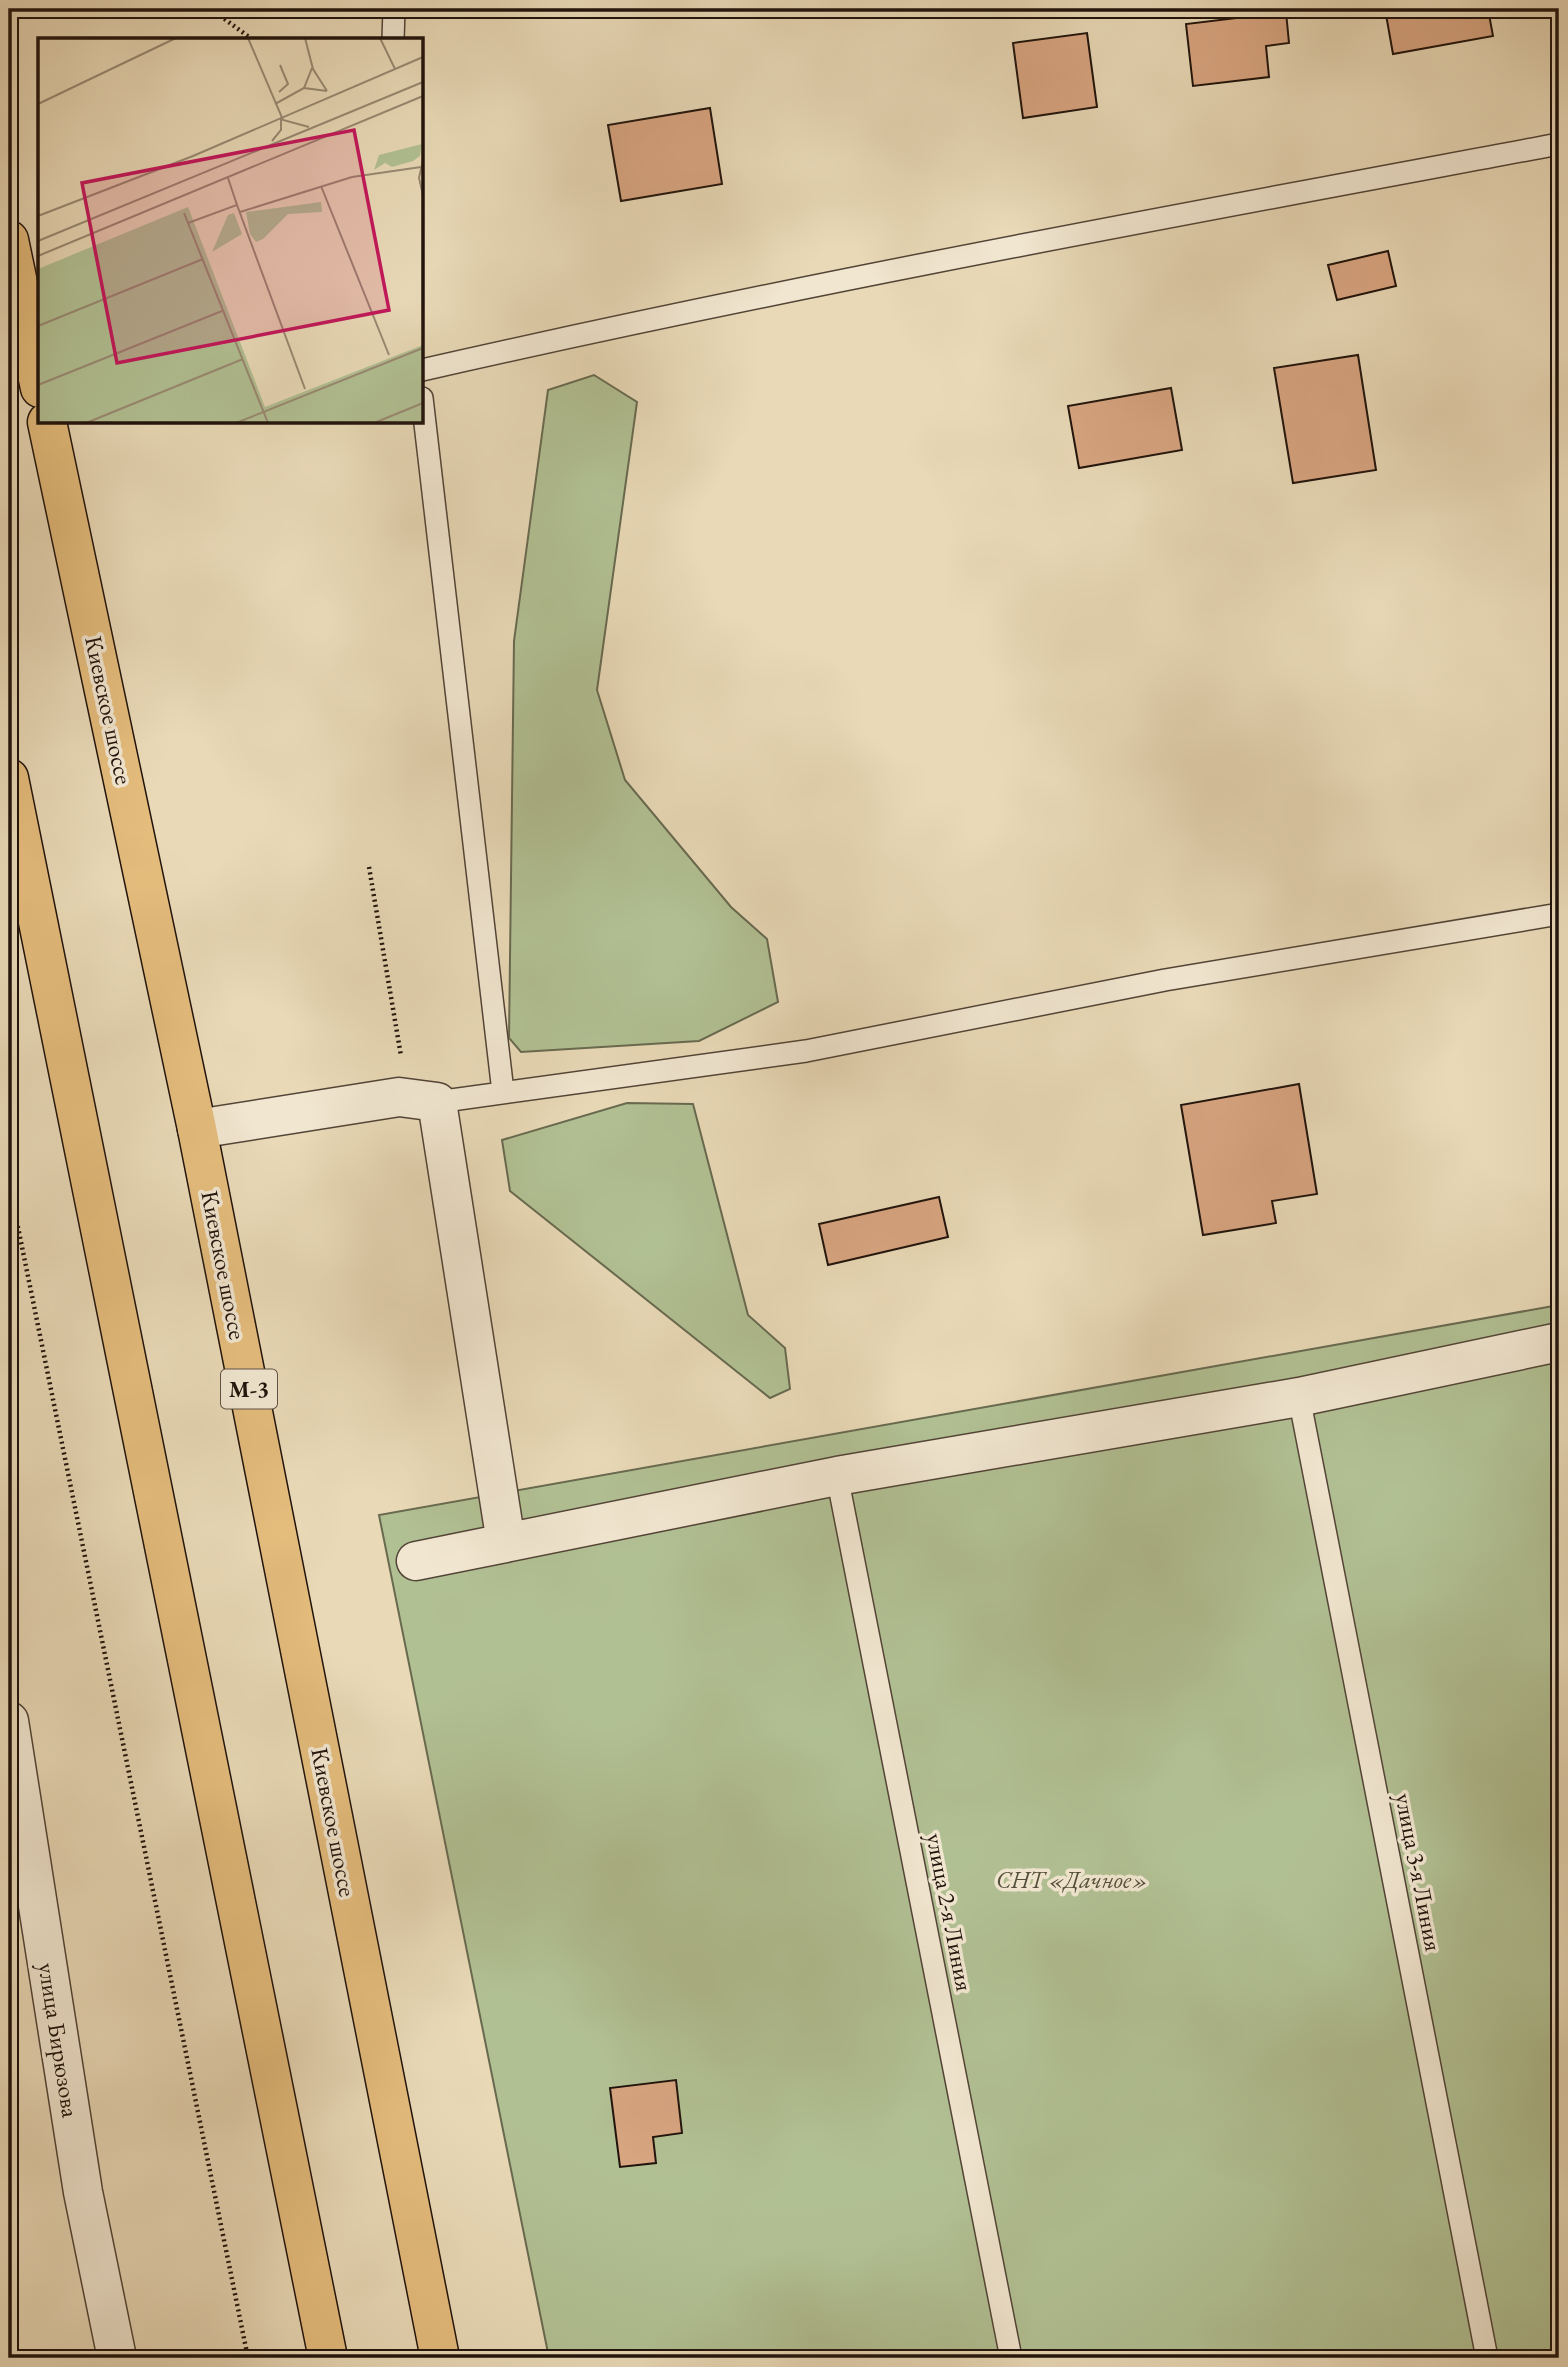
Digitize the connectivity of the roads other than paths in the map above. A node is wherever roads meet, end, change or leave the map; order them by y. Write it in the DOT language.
graph roads {
  1 [pos="394,9"];
  2 [pos="393,38"];
  3 [pos="1559,145"];
  4 [pos="9,240"];
  5 [pos="424,370"];
  6 [pos="38,378"];
  7 [pos="424,415"];
  8 [pos="47,424"];
  9 [pos="9,778"];
  10 [pos="9,800"];
  11 [pos="25,845"];
  12 [pos="1559,914"];
  13 [pos="503,1093"];
  14 [pos="423,1100"];
  15 [pos="197,1129"];
  16 [pos="1559,1342"];
  17 [pos="1299,1397"];
  18 [pos="837,1476"];
  19 [pos="506,1543"];
  20 [pos="416,1562"];
  21 [pos="9,1721"];
  22 [pos="117,2358"];
  23 [pos="328,2358"];
  24 [pos="440,2358"];
  25 [pos="1011,2358"];
  26 [pos="1487,2358"];
  1 -- 2 [label="lane"];
  3 -- 5 [label="lane"];
  4 -- 6 [label="highway"];
  7 -- 13 [label="lane"];
  8 -- 15 [label="highway, Киевское шоссе / М-3"];
  9 -- 11 [label="highway"];
  10 -- 11 [label="street"];
  11 -- 23 [label="highway"];
  12 -- 13 [label="lane"];
  13 -- 14 [label="lane"];
  14 -- 15 [label="street"];
  14 -- 19 [label="street"];
  15 -- 24 [label="highway, Киевское шоссе / М-3"];
  16 -- 17 [label="street"];
  17 -- 18 [label="street"];
  17 -- 26 [label="lane, улица 3-я Линия"];
  18 -- 19 [label="street"];
  18 -- 25 [label="lane, улица 2-я Линия"];
  19 -- 20 [label="street"];
  21 -- 22 [label="street, улица Бирюзова"];
}
